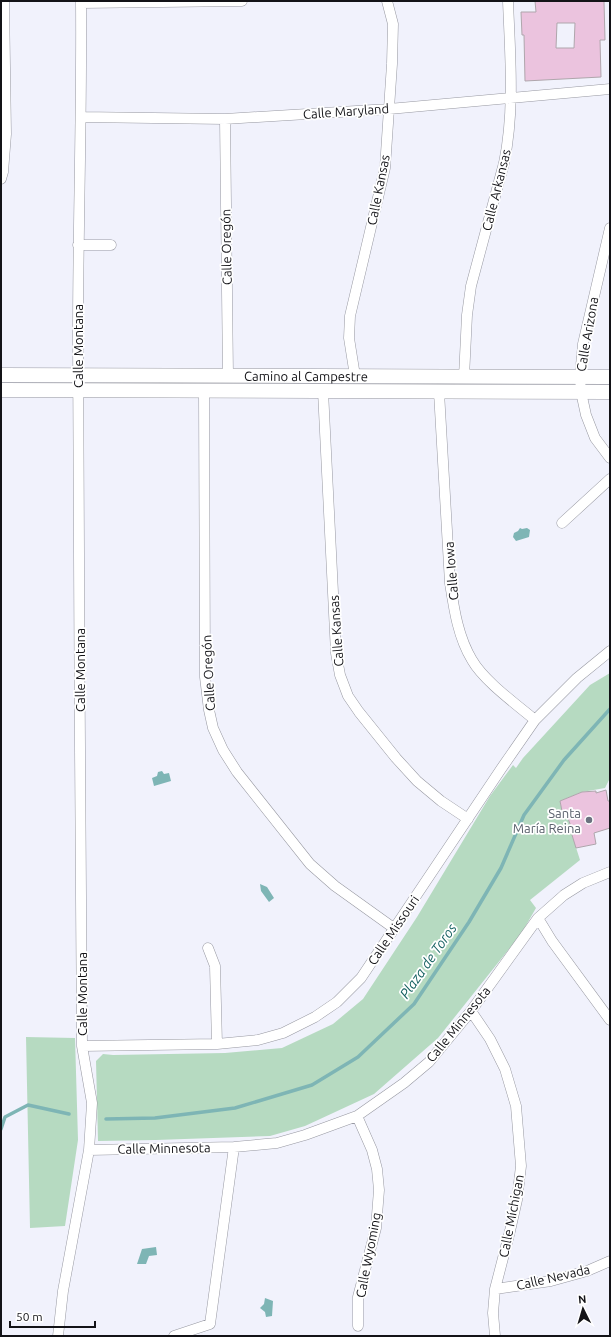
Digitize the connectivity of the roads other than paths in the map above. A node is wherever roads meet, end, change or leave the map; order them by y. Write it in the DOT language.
graph roads {
  1 [pos="4,1"];
  2 [pos="242,1"];
  3 [pos="387,1"];
  4 [pos="508,1"];
  5 [pos="81,2"];
  6 [pos="201,2"];
  7 [pos="610,89"];
  8 [pos="510,98"];
  9 [pos="389,109"];
  10 [pos="81,117"];
  11 [pos="225,119"];
  12 [pos="1,179"];
  13 [pos="610,228"];
  14 [pos="78,245"];
  15 [pos="111,245"];
  16 [pos="1,375"];
  17 [pos="78,376"];
  18 [pos="228,376"];
  19 [pos="355,376"];
  20 [pos="464,376"];
  21 [pos="580,377"];
  22 [pos="610,377"];
  23 [pos="1,390"];
  24 [pos="78,390"];
  25 [pos="204,391"];
  26 [pos="324,391"];
  27 [pos="439,392"];
  28 [pos="580,392"];
  29 [pos="610,392"];
  30 [pos="610,458"];
  31 [pos="610,479"];
  32 [pos="562,523"];
  33 [pos="610,650"];
  34 [pos="535,720"];
  35 [pos="468,819"];
  36 [pos="610,872"];
  37 [pos="538,918"];
  38 [pos="395,929"];
  39 [pos="208,948"];
  40 [pos="471,1011"];
  41 [pos="610,1020"];
  42 [pos="216,1044"];
  43 [pos="82,1046"];
  44 [pos="357,1116"];
  45 [pos="234,1147"];
  46 [pos="89,1150"];
  47 [pos="610,1261"];
  48 [pos="495,1289"];
  49 [pos="358,1326"];
  50 [pos="58,1336"];
  51 [pos="174,1336"];
  52 [pos="495,1336"];
  1 -- 12 [label="street"];
  2 -- 6 [label="street"];
  3 -- 9 [label="street, Calle Kansas"];
  4 -- 8 [label="street, Calle Arkansas"];
  5 -- 6 [label="street"];
  5 -- 10 [label="street, Calle Montana"];
  7 -- 8 [label="street, Calle Maryland"];
  8 -- 9 [label="street, Calle Maryland"];
  8 -- 20 [label="street, Calle Arkansas"];
  9 -- 11 [label="street, Calle Maryland"];
  9 -- 19 [label="street, Calle Kansas"];
  10 -- 11 [label="street, Calle Maryland"];
  10 -- 14 [label="street, Calle Montana"];
  11 -- 18 [label="street, Calle Oregón"];
  13 -- 21 [label="street, Calle Arizona"];
  14 -- 15 [label="street"];
  14 -- 17 [label="street, Calle Montana"];
  16 -- 17 [label="street, Camino al Campestre"];
  17 -- 18 [label="street, Camino al Campestre"];
  17 -- 24 [label="street, Calle Montana"];
  18 -- 19 [label="street, Camino al Campestre"];
  19 -- 20 [label="street, Camino al Campestre"];
  20 -- 21 [label="street, Camino al Campestre"];
  21 -- 22 [label="street, Camino al Campestre"];
  21 -- 28 [label="street, Calle Arizona"];
  23 -- 24 [label="street, Camino al Campestre"];
  24 -- 25 [label="street, Camino al Campestre"];
  24 -- 43 [label="street, Calle Montana"];
  25 -- 26 [label="street, Camino al Campestre"];
  25 -- 38 [label="street, Calle Oregón"];
  26 -- 27 [label="street, Camino al Campestre"];
  26 -- 35 [label="street, Calle Kansas"];
  27 -- 28 [label="street, Camino al Campestre"];
  27 -- 34 [label="street, Calle Iowa"];
  28 -- 29 [label="street, Camino al Campestre"];
  28 -- 30 [label="street, Calle Arizona"];
  31 -- 32 [label="street"];
  33 -- 34 [label="street, Calle Missouri"];
  34 -- 35 [label="street, Calle Missouri"];
  35 -- 38 [label="street, Calle Missouri"];
  36 -- 37 [label="street, Calle Minnesota"];
  37 -- 40 [label="street, Calle Minnesota"];
  37 -- 41 [label="street"];
  38 -- 42 [label="street, Calle Missouri"];
  39 -- 42 [label="street"];
  40 -- 44 [label="street, Calle Minnesota"];
  40 -- 48 [label="street, Calle Míchigan"];
  42 -- 43 [label="street, Calle Missouri"];
  43 -- 46 [label="street, Calle Montana"];
  44 -- 45 [label="street, Calle Minnesota"];
  44 -- 49 [label="street, Calle Wyoming"];
  45 -- 46 [label="street, Calle Minnesota"];
  45 -- 51 [label="street"];
  46 -- 50 [label="street, Calle Montana"];
  47 -- 48 [label="street, Calle Nevada"];
  48 -- 52 [label="street, Calle Míchigan"];
}
